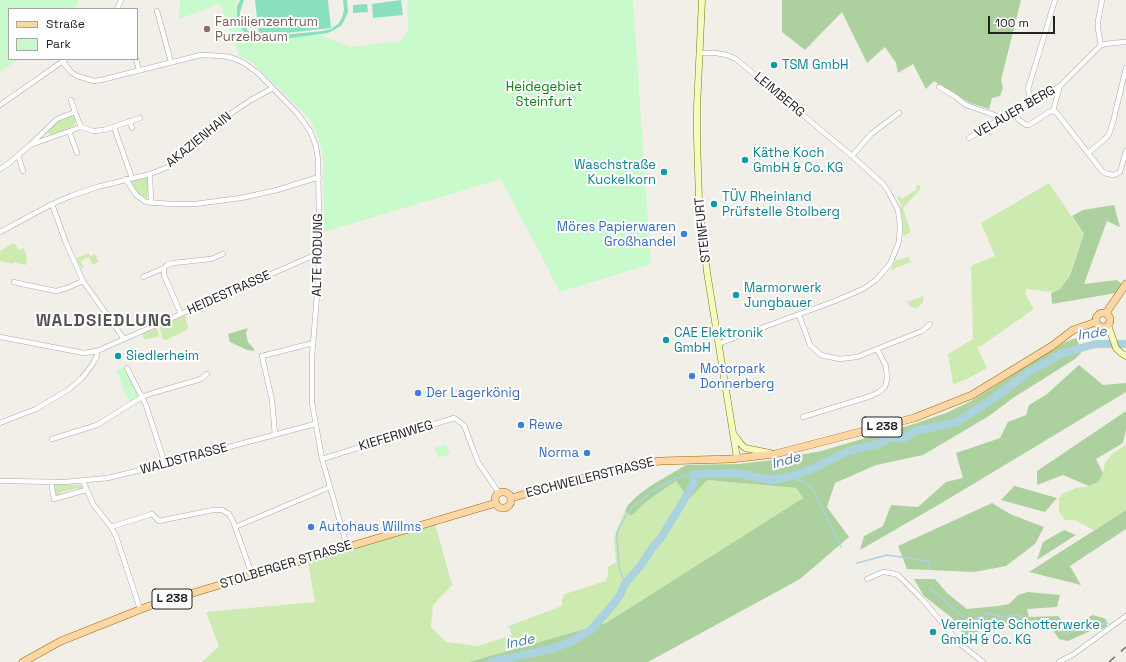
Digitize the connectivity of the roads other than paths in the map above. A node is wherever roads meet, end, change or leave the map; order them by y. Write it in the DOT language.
graph roads {
  1 [pos="702,0"];
  2 [pos="1055,0"];
  3 [pos="1102,0"];
  4 [pos="157,11"];
  5 [pos="1126,42"];
  6 [pos="1101,45"];
  7 [pos="699,53"];
  8 [pos="65,60"];
  9 [pos="136,60"];
  10 [pos="171,62"];
  11 [pos="1126,68"];
  12 [pos="139,70"];
  13 [pos="1060,86"];
  14 [pos="939,87"];
  15 [pos="272,88"];
  16 [pos="71,100"];
  17 [pos="1032,102"];
  18 [pos="0,105"];
  19 [pos="1016,110"];
  20 [pos="1053,111"];
  21 [pos="75,112"];
  22 [pos="899,112"];
  23 [pos="140,118"];
  24 [pos="1002,118"];
  25 [pos="130,121"];
  26 [pos="81,127"];
  27 [pos="114,127"];
  28 [pos="132,128"];
  29 [pos="45,130"];
  30 [pos="69,131"];
  31 [pos="51,137"];
  32 [pos="969,138"];
  33 [pos="30,145"];
  34 [pos="1126,151"];
  35 [pos="77,153"];
  36 [pos="1088,153"];
  37 [pos="18,155"];
  38 [pos="852,156"];
  39 [pos="0,169"];
  40 [pos="23,171"];
  41 [pos="150,174"];
  42 [pos="319,176"];
  43 [pos="132,178"];
  44 [pos="126,179"];
  45 [pos="151,203"];
  46 [pos="52,204"];
  47 [pos="0,232"];
  48 [pos="319,253"];
  49 [pos="223,254"];
  50 [pos="164,268"];
  51 [pos="143,277"];
  52 [pos="83,281"];
  53 [pos="14,282"];
  54 [pos="1126,284"];
  55 [pos="181,314"];
  56 [pos="799,314"];
  57 [pos="1106,314"];
  58 [pos="1096,322"];
  59 [pos="930,324"];
  60 [pos="1108,325"];
  61 [pos="0,337"];
  62 [pos="124,339"];
  63 [pos="313,343"];
  64 [pos="718,344"];
  65 [pos="877,349"];
  66 [pos="97,351"];
  67 [pos="1126,356"];
  68 [pos="128,368"];
  69 [pos="207,374"];
  70 [pos="142,398"];
  71 [pos="803,417"];
  72 [pos="0,423"];
  73 [pos="315,424"];
  74 [pos="275,435"];
  75 [pos="734,435"];
  76 [pos="52,439"];
  77 [pos="775,454"];
  78 [pos="737,458"];
  79 [pos="322,459"];
  80 [pos="165,464"];
  81 [pos="0,481"];
  82 [pos="83,481"];
  83 [pos="50,482"];
  84 [pos="330,487"];
  85 [pos="86,490"];
  86 [pos="499,493"];
  87 [pos="511,498"];
  88 [pos="496,503"];
  89 [pos="111,526"];
  90 [pos="235,527"];
  91 [pos="346,546"];
  92 [pos="252,575"];
  93 [pos="867,579"];
  94 [pos="140,609"];
  95 [pos="1126,616"];
  96 [pos="23,662"];
  97 [pos="983,662"];
  98 [pos="1059,662"];
  1 -- 7 [label="street, STEINFURT"];
  2 -- 17 [label="street"];
  3 -- 6 [label="street"];
  4 -- 10 [label="street"];
  5 -- 6 [label="street"];
  6 -- 13 [label="street, VELAUER BERG"];
  7 -- 38 [label="street, LEIMBERG"];
  7 -- 64 [label="street, STEINFURT"];
  8 -- 12 [label="street, ALTE RODUNG"];
  8 -- 18 [label="street"];
  9 -- 12 [label="street"];
  10 -- 12 [label="street, ALTE RODUNG"];
  10 -- 15 [label="street, ALTE RODUNG"];
  11 -- 36 [label="street"];
  13 -- 17 [label="street, VELAUER BERG"];
  13 -- 20 [label="street, VELAUER BERG"];
  14 -- 24 [label="street"];
  15 -- 41 [label="street, AKAZIENHAIN"];
  15 -- 42 [label="street, ALTE RODUNG"];
  16 -- 21 [label="street"];
  17 -- 19 [label="street, VELAUER BERG"];
  19 -- 20 [label="street"];
  19 -- 24 [label="street, VELAUER BERG"];
  20 -- 36 [label="street"];
  21 -- 26 [label="street"];
  21 -- 29 [label="street"];
  22 -- 38 [label="street"];
  23 -- 25 [label="street"];
  24 -- 32 [label="street, VELAUER BERG"];
  25 -- 27 [label="street"];
  25 -- 28 [label="street"];
  26 -- 27 [label="street"];
  26 -- 30 [label="street"];
  27 -- 43 [label="street"];
  29 -- 31 [label="street"];
  29 -- 33 [label="street"];
  30 -- 31 [label="street"];
  30 -- 35 [label="street"];
  31 -- 33 [label="street"];
  33 -- 37 [label="street"];
  34 -- 36 [label="street"];
  37 -- 39 [label="street"];
  37 -- 40 [label="street"];
  38 -- 56 [label="street, LEIMBERG"];
  41 -- 43 [label="street, AKAZIENHAIN"];
  41 -- 45 [label="street"];
  42 -- 45 [label="street"];
  42 -- 48 [label="street, ALTE RODUNG"];
  43 -- 44 [label="street, AKAZIENHAIN"];
  44 -- 45 [label="street"];
  44 -- 46 [label="street, AKAZIENHAIN"];
  46 -- 47 [label="street, AKAZIENHAIN"];
  46 -- 52 [label="street"];
  48 -- 55 [label="street, HEIDESTRASSE"];
  48 -- 63 [label="street, ALTE RODUNG"];
  49 -- 50 [label="street"];
  50 -- 51 [label="street"];
  50 -- 55 [label="street"];
  52 -- 53 [label="street"];
  52 -- 62 [label="street"];
  54 -- 57 [label="main road, L 238"];
  55 -- 62 [label="street, HEIDESTRASSE"];
  56 -- 64 [label="street, LEIMBERG"];
  56 -- 65 [label="street"];
  57 -- 58 [label="main road, L 238"];
  57 -- 60 [label="main road"];
  58 -- 60 [label="main road"];
  58 -- 77 [label="main road, ESCHWEILERSTRASSE / L 238"];
  59 -- 65 [label="street"];
  60 -- 67 [label="street"];
  61 -- 66 [label="street, HEIDESTRASSE"];
  62 -- 66 [label="street, HEIDESTRASSE"];
  63 -- 73 [label="street, ALTE RODUNG"];
  63 -- 74 [label="street"];
  64 -- 75 [label="street, STEINFURT"];
  65 -- 71 [label="street"];
  66 -- 72 [label="street"];
  68 -- 70 [label="street"];
  69 -- 70 [label="street"];
  70 -- 76 [label="street"];
  70 -- 80 [label="street"];
  73 -- 74 [label="street, WALDSTRASSE"];
  73 -- 79 [label="street, ALTE RODUNG"];
  74 -- 80 [label="street, WALDSTRASSE"];
  75 -- 77 [label="street"];
  75 -- 78 [label="street, STEINFURT"];
  77 -- 78 [label="main road, ESCHWEILERSTRASSE / L 238"];
  78 -- 87 [label="main road, ESCHWEILERSTRASSE / L 238"];
  79 -- 84 [label="street, ALTE RODUNG"];
  79 -- 86 [label="street, KIEFERNWEG"];
  80 -- 82 [label="street, WALDSTRASSE"];
  81 -- 83 [label="street, WALDSTRASSE"];
  82 -- 83 [label="street, WALDSTRASSE"];
  82 -- 85 [label="street"];
  83 -- 85 [label="street"];
  84 -- 90 [label="street"];
  84 -- 91 [label="street, ALTE RODUNG"];
  85 -- 89 [label="street"];
  86 -- 87 [label="main road"];
  86 -- 88 [label="main road"];
  87 -- 88 [label="main road, L 238"];
  88 -- 91 [label="main road, STOLBERGER STRASSE / L 238"];
  89 -- 90 [label="street"];
  89 -- 94 [label="street"];
  90 -- 92 [label="street"];
  91 -- 92 [label="main road, STOLBERGER STRASSE / L 238"];
  92 -- 94 [label="main road, STOLBERGER STRASSE / L 238"];
  93 -- 97 [label="street"];
  94 -- 96 [label="main road, STOLBERGER STRASSE / L 238"];
  95 -- 98 [label="street"];
}
